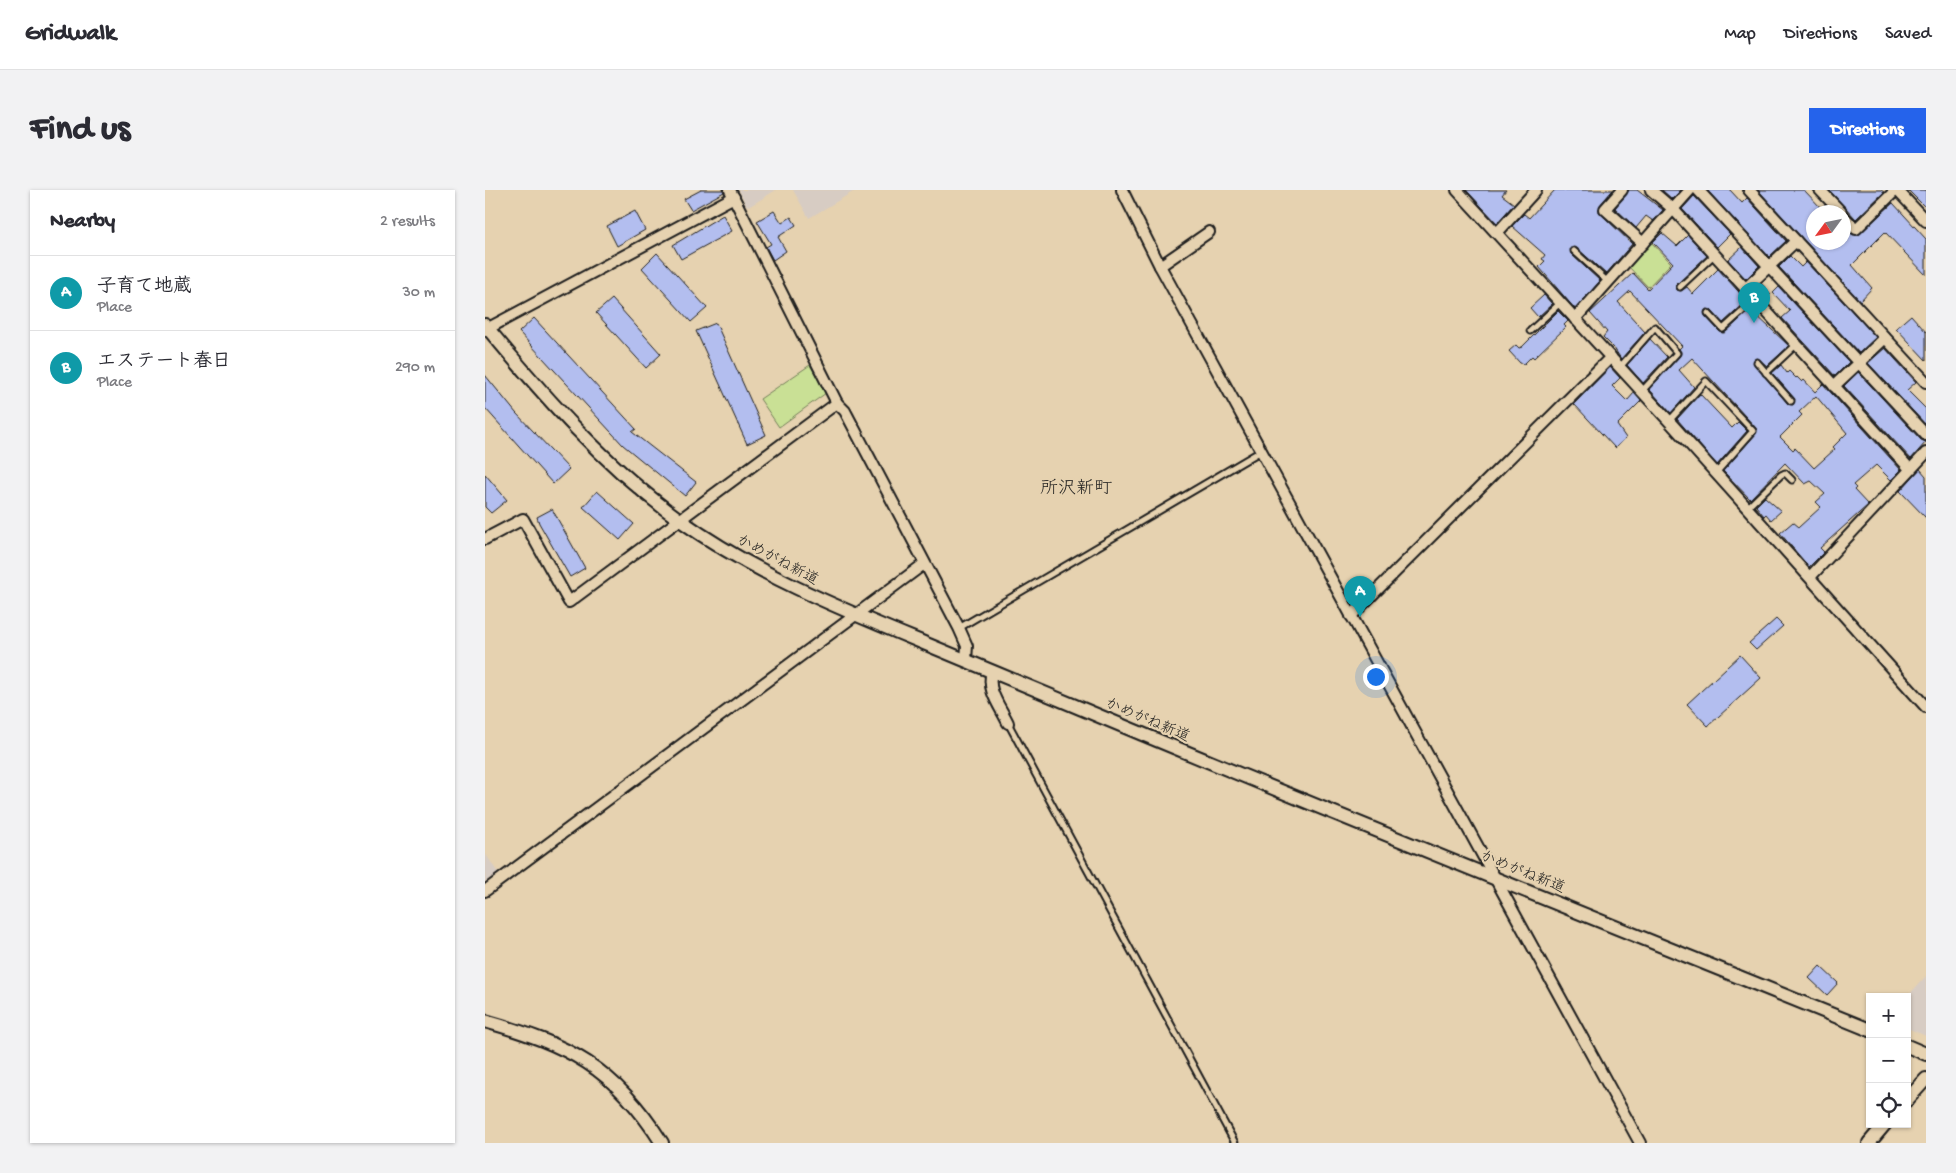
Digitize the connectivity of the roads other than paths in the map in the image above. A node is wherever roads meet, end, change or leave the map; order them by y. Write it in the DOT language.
graph roads {
  1 [pos="1122,190"];
  2 [pos="1457,190"];
  3 [pos="1536,190"];
  4 [pos="1622,190"];
  5 [pos="1651,190"];
  6 [pos="1690,190"];
  7 [pos="1698,190"];
  8 [pos="1749,190"];
  9 [pos="1820,190"];
  10 [pos="1896,190"];
  11 [pos="732,194"];
  12 [pos="1834,205"];
  13 [pos="1673,209"];
  14 [pos="1926,221"];
  15 [pos="1851,224"];
  16 [pos="1209,232"];
  17 [pos="1497,233"];
  18 [pos="1796,241"];
  19 [pos="1643,243"];
  20 [pos="1574,251"];
  21 [pos="1714,255"];
  22 [pos="1160,266"];
  23 [pos="1770,266"];
  24 [pos="1608,282"];
  25 [pos="1680,287"];
  26 [pos="1745,289"];
  27 [pos="1755,300"];
  28 [pos="1560,303"];
  29 [pos="1708,313"];
  30 [pos="1575,319"];
  31 [pos="486,328"];
  32 [pos="1530,332"];
  33 [pos="1885,338"];
  34 [pos="1796,345"];
  35 [pos="1611,357"];
  36 [pos="1757,362"];
  37 [pos="1859,363"];
  38 [pos="1620,367"];
  39 [pos="1766,373"];
  40 [pos="1926,382"];
  41 [pos="1834,386"];
  42 [pos="1642,392"];
  43 [pos="1791,401"];
  44 [pos="837,403"];
  45 [pos="1669,421"];
  46 [pos="1926,435"];
  47 [pos="1261,451"];
  48 [pos="1925,458"];
  49 [pos="1910,470"];
  50 [pos="1715,474"];
  51 [pos="1792,480"];
  52 [pos="1747,509"];
  53 [pos="680,520"];
  54 [pos="485,539"];
  55 [pos="924,564"];
  56 [pos="1810,577"];
  57 [pos="853,615"];
  58 [pos="1351,616"];
  59 [pos="959,628"];
  60 [pos="966,660"];
  61 [pos="992,671"];
  62 [pos="1926,707"];
  63 [pos="1009,722"];
  64 [pos="1493,877"];
  65 [pos="485,891"];
  66 [pos="485,1021"];
  67 [pos="1866,1028"];
  68 [pos="1911,1048"];
  69 [pos="1926,1054"];
  70 [pos="1926,1079"];
  71 [pos="1911,1096"];
  72 [pos="1882,1128"];
  73 [pos="661,1143"];
  74 [pos="1235,1143"];
  75 [pos="1640,1143"];
  76 [pos="1869,1143"];
  1 -- 22 [label="street"];
  2 -- 17 [label="street"];
  3 -- 17 [label="street"];
  4 -- 19 [label="street"];
  5 -- 13 [label="street"];
  6 -- 13 [label="street"];
  7 -- 23 [label="street"];
  8 -- 18 [label="street"];
  9 -- 12 [label="street"];
  10 -- 14 [label="street"];
  10 -- 15 [label="street"];
  11 -- 31 [label="street"];
  11 -- 44 [label="street"];
  13 -- 19 [label="street"];
  13 -- 21 [label="street"];
  16 -- 22 [label="street"];
  17 -- 28 [label="street"];
  18 -- 23 [label="street"];
  18 -- 33 [label="street"];
  19 -- 24 [label="street"];
  20 -- 24 [label="lane"];
  21 -- 25 [label="lane"];
  21 -- 26 [label="street"];
  22 -- 47 [label="street"];
  23 -- 26 [label="street"];
  23 -- 37 [label="street"];
  24 -- 30 [label="street"];
  26 -- 27 [label="street"];
  27 -- 29 [label="lane"];
  27 -- 34 [label="street"];
  28 -- 30 [label="street"];
  28 -- 32 [label="lane"];
  30 -- 35 [label="street"];
  31 -- 53 [label="street, かめがね新道"];
  33 -- 37 [label="street"];
  33 -- 40 [label="street"];
  34 -- 39 [label="lane"];
  34 -- 41 [label="street"];
  35 -- 38 [label="street"];
  35 -- 58 [label="street"];
  36 -- 39 [label="lane"];
  37 -- 41 [label="street"];
  37 -- 46 [label="street"];
  38 -- 42 [label="street"];
  38 -- 42 [label="lane"];
  39 -- 43 [label="lane"];
  41 -- 49 [label="street"];
  42 -- 45 [label="street"];
  44 -- 53 [label="street"];
  44 -- 55 [label="street"];
  45 -- 50 [label="street"];
  45 -- 50 [label="lane"];
  47 -- 58 [label="street"];
  47 -- 59 [label="lane"];
  48 -- 49 [label="street"];
  49 -- 56 [label="street"];
  50 -- 52 [label="street"];
  51 -- 52 [label="lane"];
  52 -- 56 [label="street"];
  53 -- 54 [label="street"];
  53 -- 57 [label="street, かめがね新道"];
  55 -- 57 [label="street"];
  55 -- 59 [label="street"];
  56 -- 62 [label="street"];
  57 -- 60 [label="street, かめがね新道"];
  57 -- 65 [label="street"];
  58 -- 64 [label="street"];
  59 -- 60 [label="street"];
  60 -- 61 [label="street, かめがね新道"];
  61 -- 63 [label="street"];
  61 -- 64 [label="street, かめがね新道"];
  63 -- 74 [label="lane"];
  64 -- 67 [label="street, かめがね新道"];
  64 -- 75 [label="street"];
  66 -- 73 [label="street"];
  68 -- 69 [label="street"];
  70 -- 71 [label="street"];
  72 -- 76 [label="street"];
}
